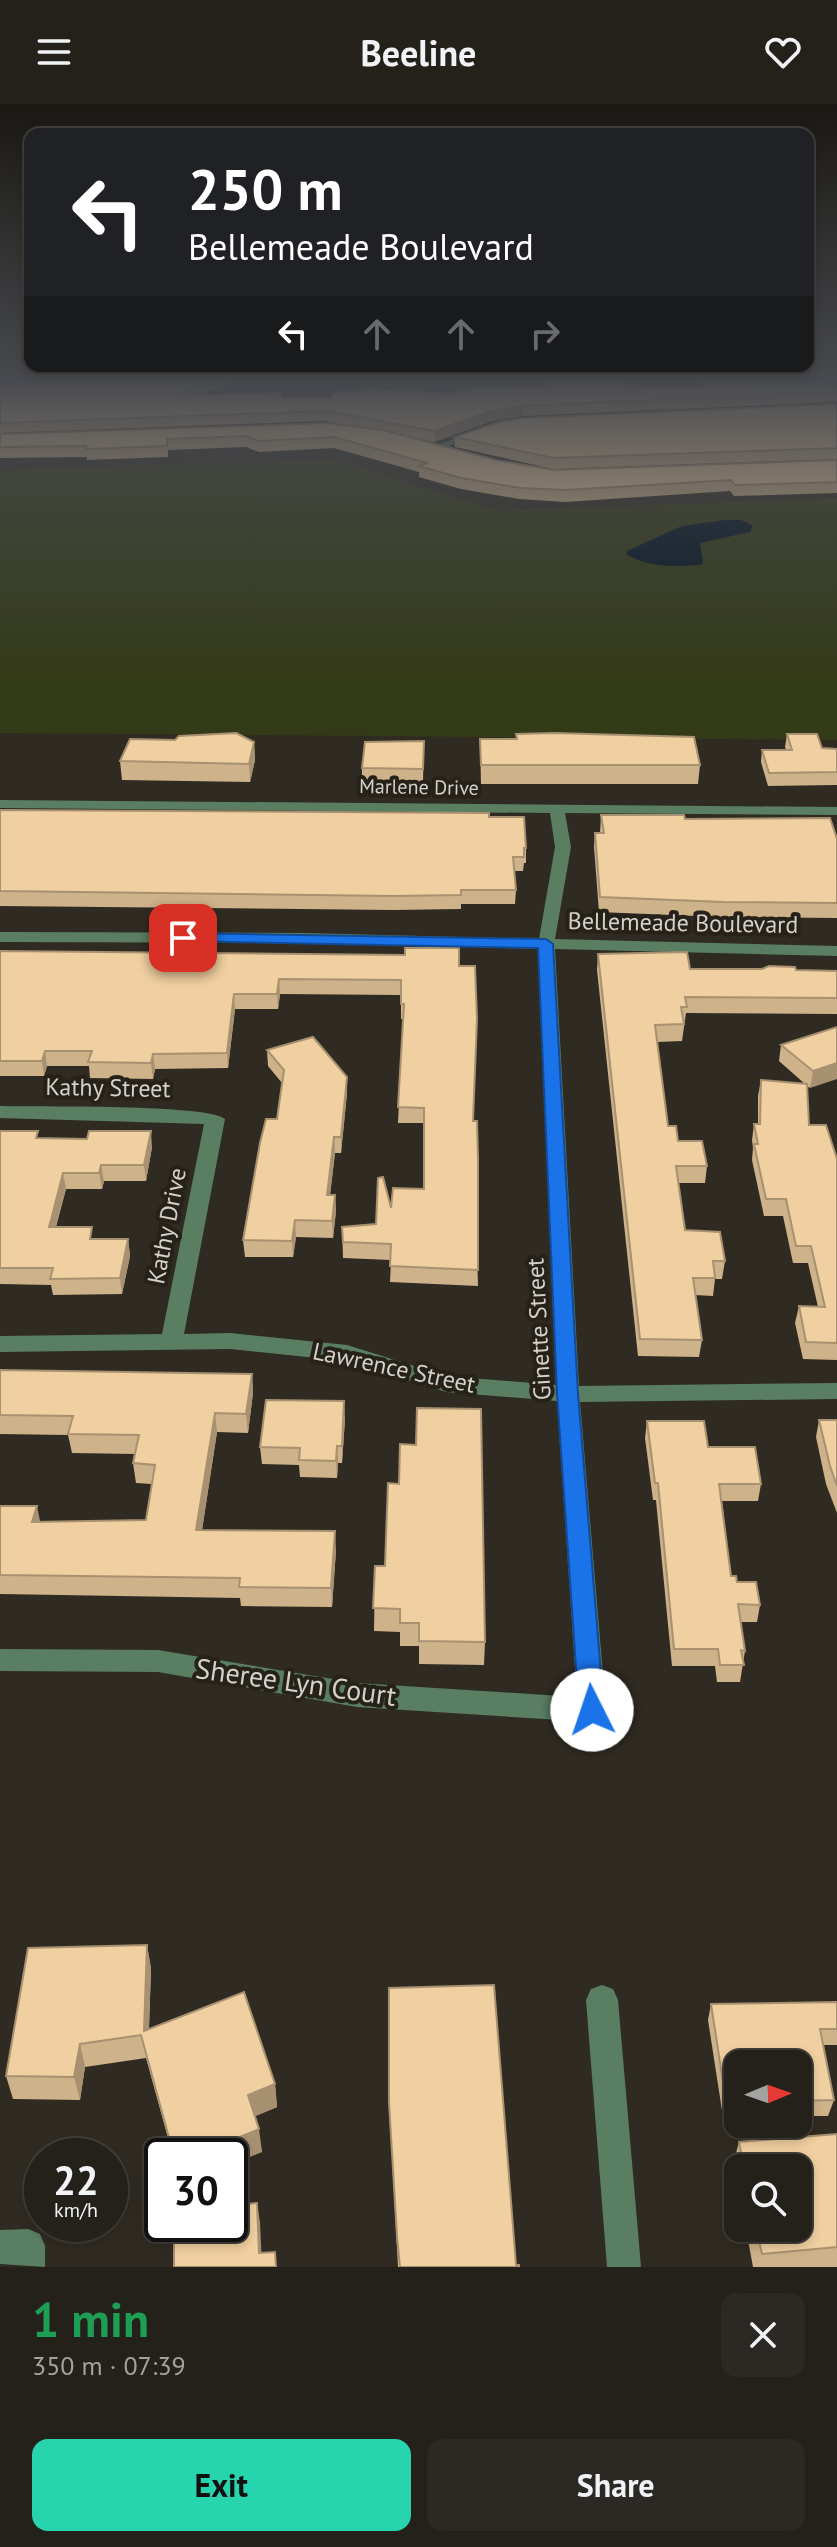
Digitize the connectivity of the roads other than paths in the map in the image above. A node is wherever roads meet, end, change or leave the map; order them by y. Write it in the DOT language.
graph roads {
  1 [pos="0,804"];
  2 [pos="557,809"];
  3 [pos="837,811"];
  4 [pos="0,937"];
  5 [pos="546,944"];
  6 [pos="837,951"];
  7 [pos="0,1112"];
  8 [pos="215,1119"];
  9 [pos="171,1342"];
  10 [pos="0,1344"];
  11 [pos="837,1391"];
  12 [pos="568,1394"];
  13 [pos="0,1660"];
  14 [pos="592,1710"];
  15 [pos="602,2000"];
  16 [pos="0,2247"];
  17 [pos="28,2267"];
  18 [pos="624,2267"];
  1 -- 2 [label="street, Marlene Drive"];
  2 -- 3 [label="street, Marlene Drive"];
  2 -- 5 [label="street, Ginette Street"];
  4 -- 5 [label="street, Bellemeade Boulevard"];
  5 -- 6 [label="street, Bellemeade Boulevard"];
  5 -- 12 [label="street, Ginette Street"];
  7 -- 8 [label="street, Kathy Street"];
  8 -- 9 [label="street, Kathy Drive"];
  9 -- 10 [label="street, Lawrence Street"];
  9 -- 12 [label="street, Lawrence Street"];
  11 -- 12 [label="street, Lawrence Street"];
  12 -- 14 [label="street, Ginette Street"];
  13 -- 14 [label="street, Sheree Lyn Court"];
  15 -- 18 [label="street"];
  16 -- 17 [label="street"];
}
